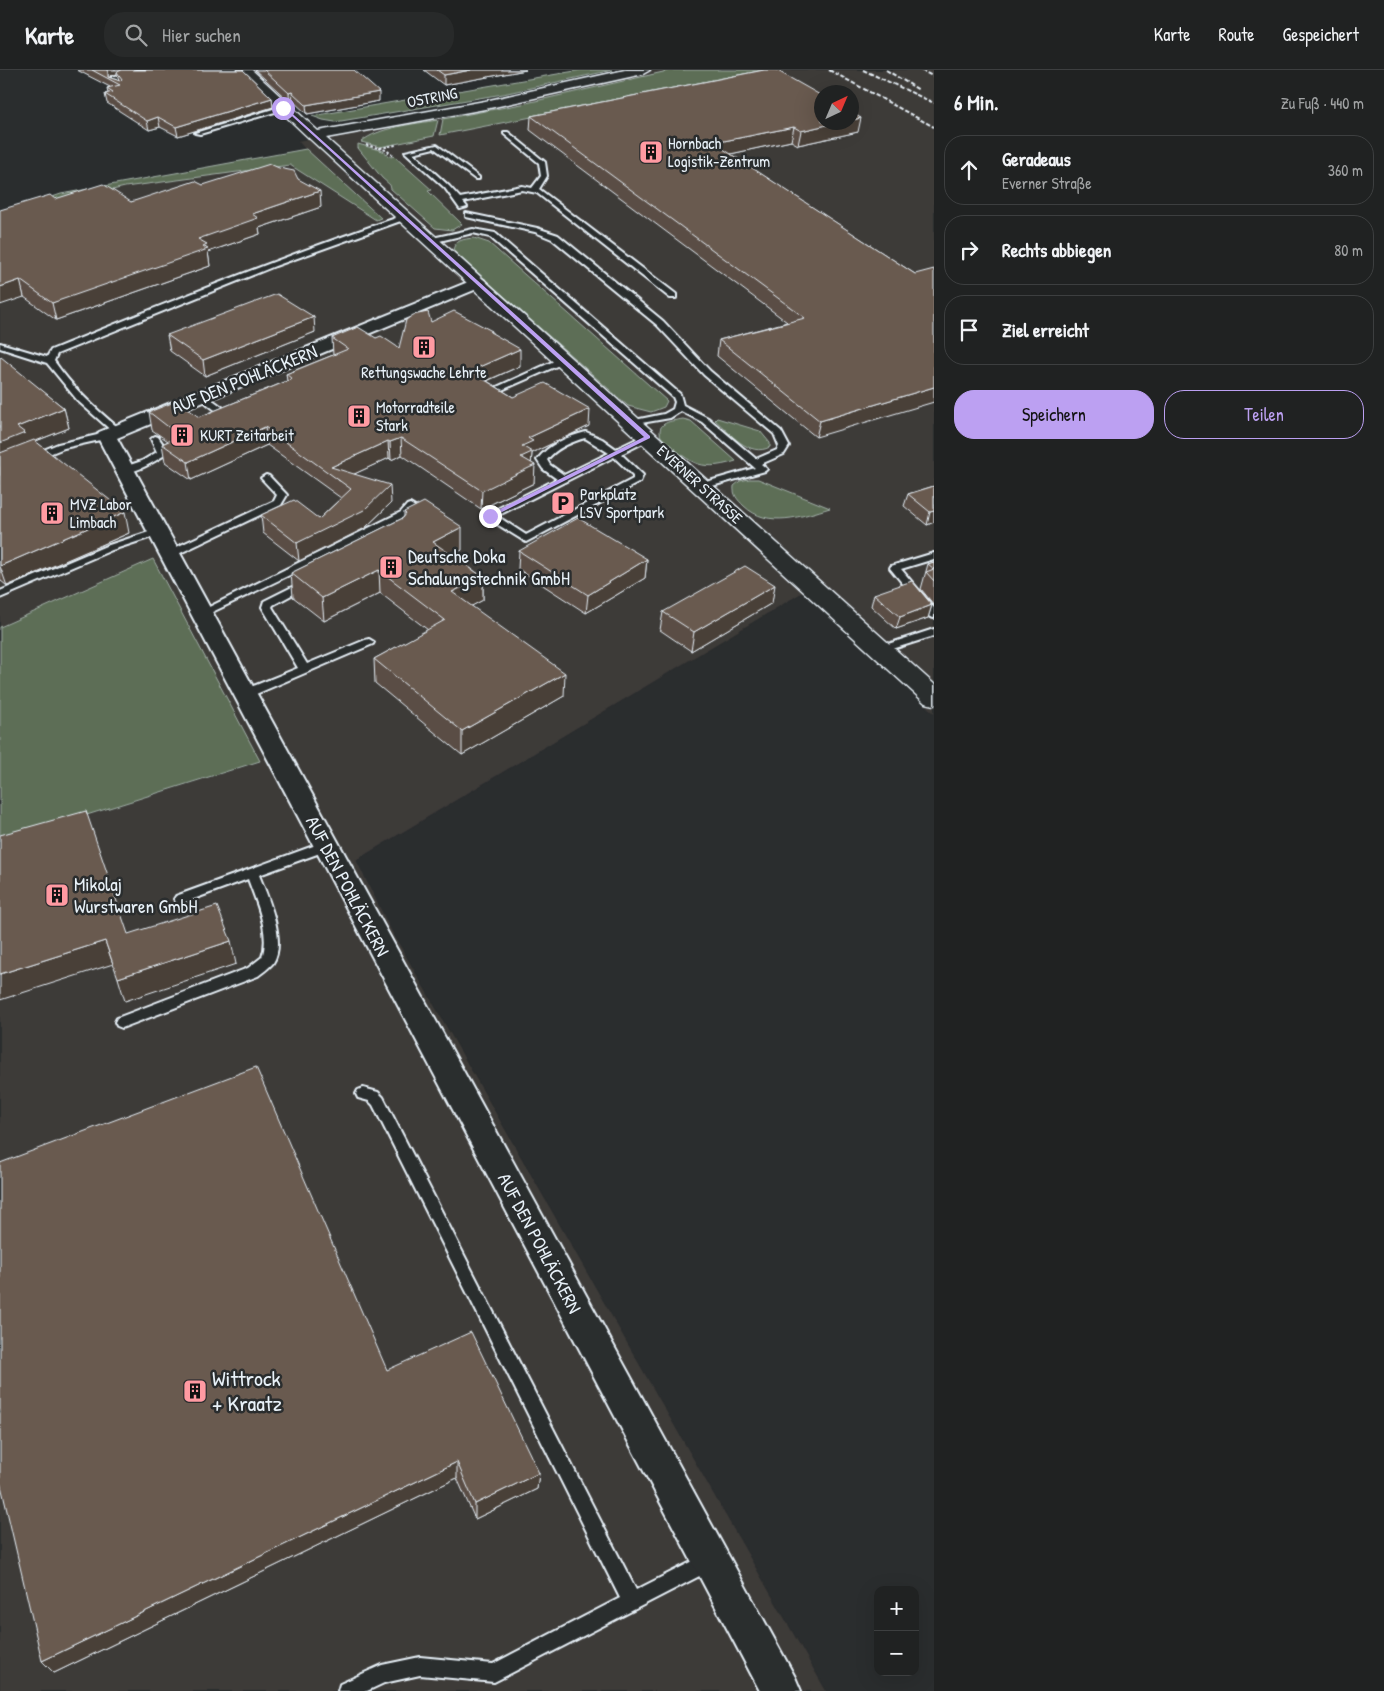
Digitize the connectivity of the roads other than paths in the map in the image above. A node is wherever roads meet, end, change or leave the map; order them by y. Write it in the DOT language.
graph roads {
  1 [pos="143,70"];
  2 [pos="244,70"];
  3 [pos="643,70"];
  4 [pos="120,87"];
  5 [pos="283,108"];
  6 [pos="368,127"];
  7 [pos="198,133"];
  8 [pos="506,134"];
  9 [pos="315,136"];
  10 [pos="350,168"];
  11 [pos="477,178"];
  12 [pos="535,189"];
  13 [pos="458,201"];
  14 [pos="469,215"];
  15 [pos="406,218"];
  16 [pos="484,232"];
  17 [pos="431,241"];
  18 [pos="478,283"];
  19 [pos="673,296"];
  20 [pos="0,345"];
  21 [pos="563,360"];
  22 [pos="50,361"];
  23 [pos="492,391"];
  24 [pos="203,396"];
  25 [pos="678,406"];
  26 [pos="239,409"];
  27 [pos="633,423"];
  28 [pos="112,434"];
  29 [pos="648,437"];
  30 [pos="155,439"];
  31 [pos="614,454"];
  32 [pos="755,463"];
  33 [pos="124,470"];
  34 [pos="0,471"];
  35 [pos="266,478"];
  36 [pos="564,479"];
  37 [pos="702,486"];
  38 [pos="410,507"];
  39 [pos="164,543"];
  40 [pos="934,556"];
  41 [pos="321,575"];
  42 [pos="0,595"];
  43 [pos="202,613"];
  44 [pos="934,615"];
  45 [pos="934,632"];
  46 [pos="369,642"];
  47 [pos="882,649"];
  48 [pos="305,670"];
  49 [pos="245,694"];
  50 [pos="934,697"];
  51 [pos="327,846"];
  52 [pos="252,873"];
  53 [pos="180,899"];
  54 [pos="122,1022"];
  55 [pos="363,1094"];
  56 [pos="711,1561"];
  57 [pos="632,1602"];
  58 [pos="347,1691"];
  59 [pos="781,1691"];
  1 -- 4 [label="lane"];
  2 -- 5 [label="street, EVERNER STRASSE"];
  3 -- 6 [label="street, OSTRING"];
  5 -- 7 [label="lane"];
  5 -- 9 [label="street, EVERNER STRASSE"];
  6 -- 9 [label="street, OSTRING"];
  6 -- 10 [label="street"];
  8 -- 12 [label="lane"];
  9 -- 10 [label="street, EVERNER STRASSE"];
  10 -- 15 [label="street, EVERNER STRASSE"];
  11 -- 13 [label="lane"];
  12 -- 13 [label="lane"];
  12 -- 19 [label="lane"];
  13 -- 14 [label="lane"];
  14 -- 16 [label="lane"];
  14 -- 32 [label="lane"];
  15 -- 17 [label="street, EVERNER STRASSE"];
  15 -- 22 [label="lane"];
  16 -- 17 [label="lane"];
  16 -- 25 [label="lane"];
  17 -- 18 [label="street, EVERNER STRASSE"];
  18 -- 21 [label="street, EVERNER STRASSE"];
  18 -- 24 [label="street, AUF DEN POHLÄCKERN"];
  20 -- 22 [label="lane"];
  21 -- 23 [label="lane"];
  21 -- 27 [label="street, EVERNER STRASSE"];
  22 -- 28 [label="lane"];
  24 -- 26 [label="lane"];
  24 -- 28 [label="street, AUF DEN POHLÄCKERN"];
  25 -- 27 [label="lane"];
  25 -- 32 [label="lane"];
  27 -- 29 [label="street, EVERNER STRASSE"];
  28 -- 33 [label="street, AUF DEN POHLÄCKERN"];
  28 -- 34 [label="lane"];
  29 -- 31 [label="lane"];
  29 -- 37 [label="street, EVERNER STRASSE"];
  30 -- 33 [label="lane"];
  31 -- 36 [label="lane"];
  31 -- 36 [label="lane"];
  31 -- 36 [label="lane"];
  32 -- 37 [label="lane"];
  33 -- 39 [label="street, AUF DEN POHLÄCKERN"];
  35 -- 39 [label="lane"];
  37 -- 47 [label="street, EVERNER STRASSE"];
  38 -- 43 [label="lane"];
  39 -- 42 [label="lane"];
  39 -- 43 [label="street, AUF DEN POHLÄCKERN"];
  40 -- 44 [label="lane"];
  41 -- 48 [label="lane"];
  43 -- 49 [label="street, AUF DEN POHLÄCKERN"];
  45 -- 47 [label="lane"];
  46 -- 48 [label="lane"];
  47 -- 50 [label="street, EVERNER STRASSE"];
  48 -- 49 [label="lane"];
  49 -- 51 [label="street, AUF DEN POHLÄCKERN"];
  51 -- 52 [label="lane"];
  51 -- 56 [label="street, AUF DEN POHLÄCKERN"];
  52 -- 53 [label="lane"];
  52 -- 54 [label="lane"];
  55 -- 57 [label="lane"];
  56 -- 57 [label="lane"];
  56 -- 59 [label="street, AUF DEN POHLÄCKERN"];
  57 -- 58 [label="lane"];
}
